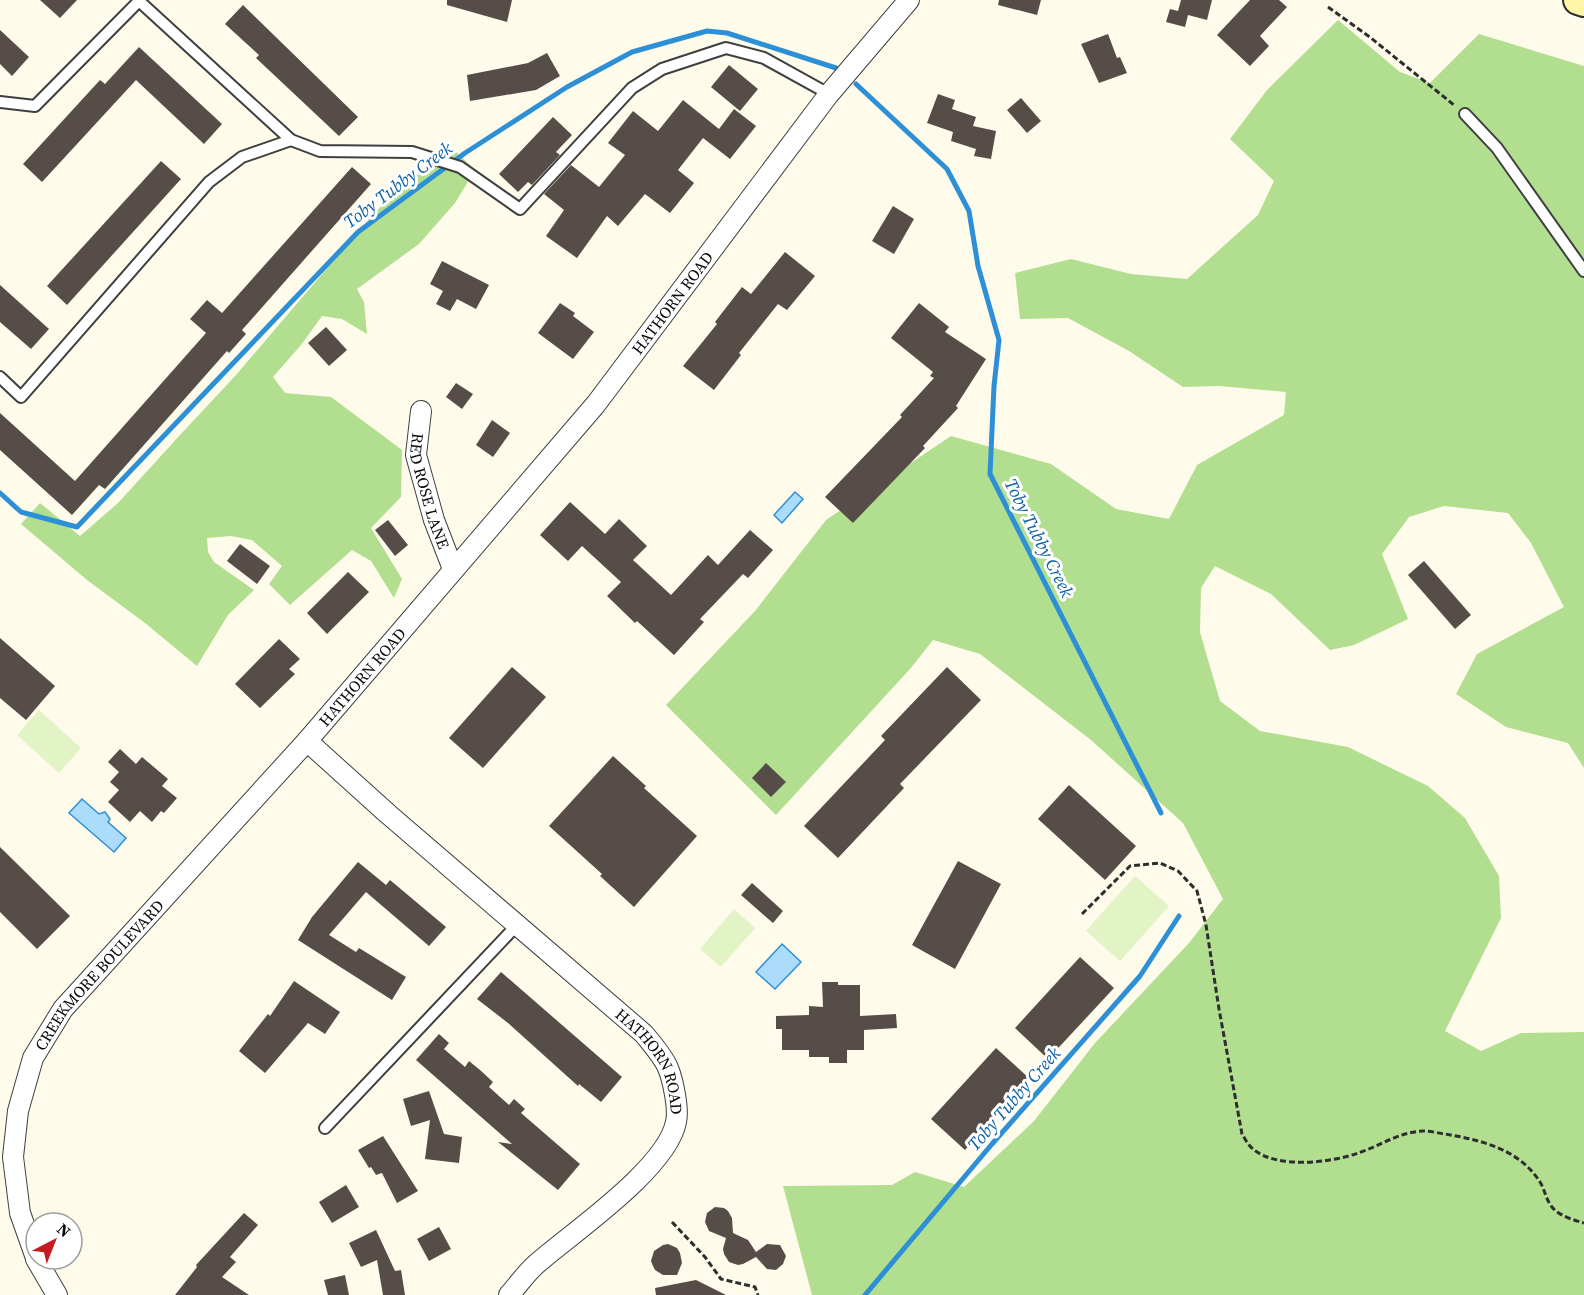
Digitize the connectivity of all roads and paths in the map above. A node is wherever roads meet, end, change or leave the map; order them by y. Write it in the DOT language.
graph roads {
  1 [pos="138,0"];
  2 [pos="909,0"];
  3 [pos="1578,0"];
  4 [pos="1584,2"];
  5 [pos="1328,7"];
  6 [pos="828,94"];
  7 [pos="0,102"];
  8 [pos="1465,114"];
  9 [pos="291,140"];
  10 [pos="1584,271"];
  11 [pos="0,377"];
  12 [pos="421,411"];
  13 [pos="453,569"];
  14 [pos="307,741"];
  15 [pos="1082,914"];
  16 [pos="517,925"];
  17 [pos="325,1128"];
  18 [pos="672,1222"];
  19 [pos="1584,1223"];
  20 [pos="24,1224"];
  21 [pos="43,1271"];
  22 [pos="57,1295"];
  23 [pos="509,1295"];
  24 [pos="758,1295"];
  1 -- 7 [label="lane"];
  1 -- 9 [label="lane"];
  2 -- 6 [label="street, HATHORN ROAD"];
  3 -- 4 [label="main road"];
  5 -- 8 [label="path"];
  6 -- 9 [label="lane"];
  6 -- 13 [label="street, HATHORN ROAD"];
  8 -- 10 [label="lane"];
  9 -- 11 [label="lane"];
  12 -- 13 [label="street, RED ROSE LANE"];
  13 -- 14 [label="street, HATHORN ROAD"];
  14 -- 16 [label="street, HATHORN ROAD"];
  14 -- 20 [label="street, CREEKMORE BOULEVARD"];
  15 -- 19 [label="path"];
  16 -- 17 [label="lane"];
  16 -- 23 [label="street, HATHORN ROAD"];
  18 -- 24 [label="path"];
  21 -- 22 [label="street, CREEKMORE BOULEVARD"];
}
